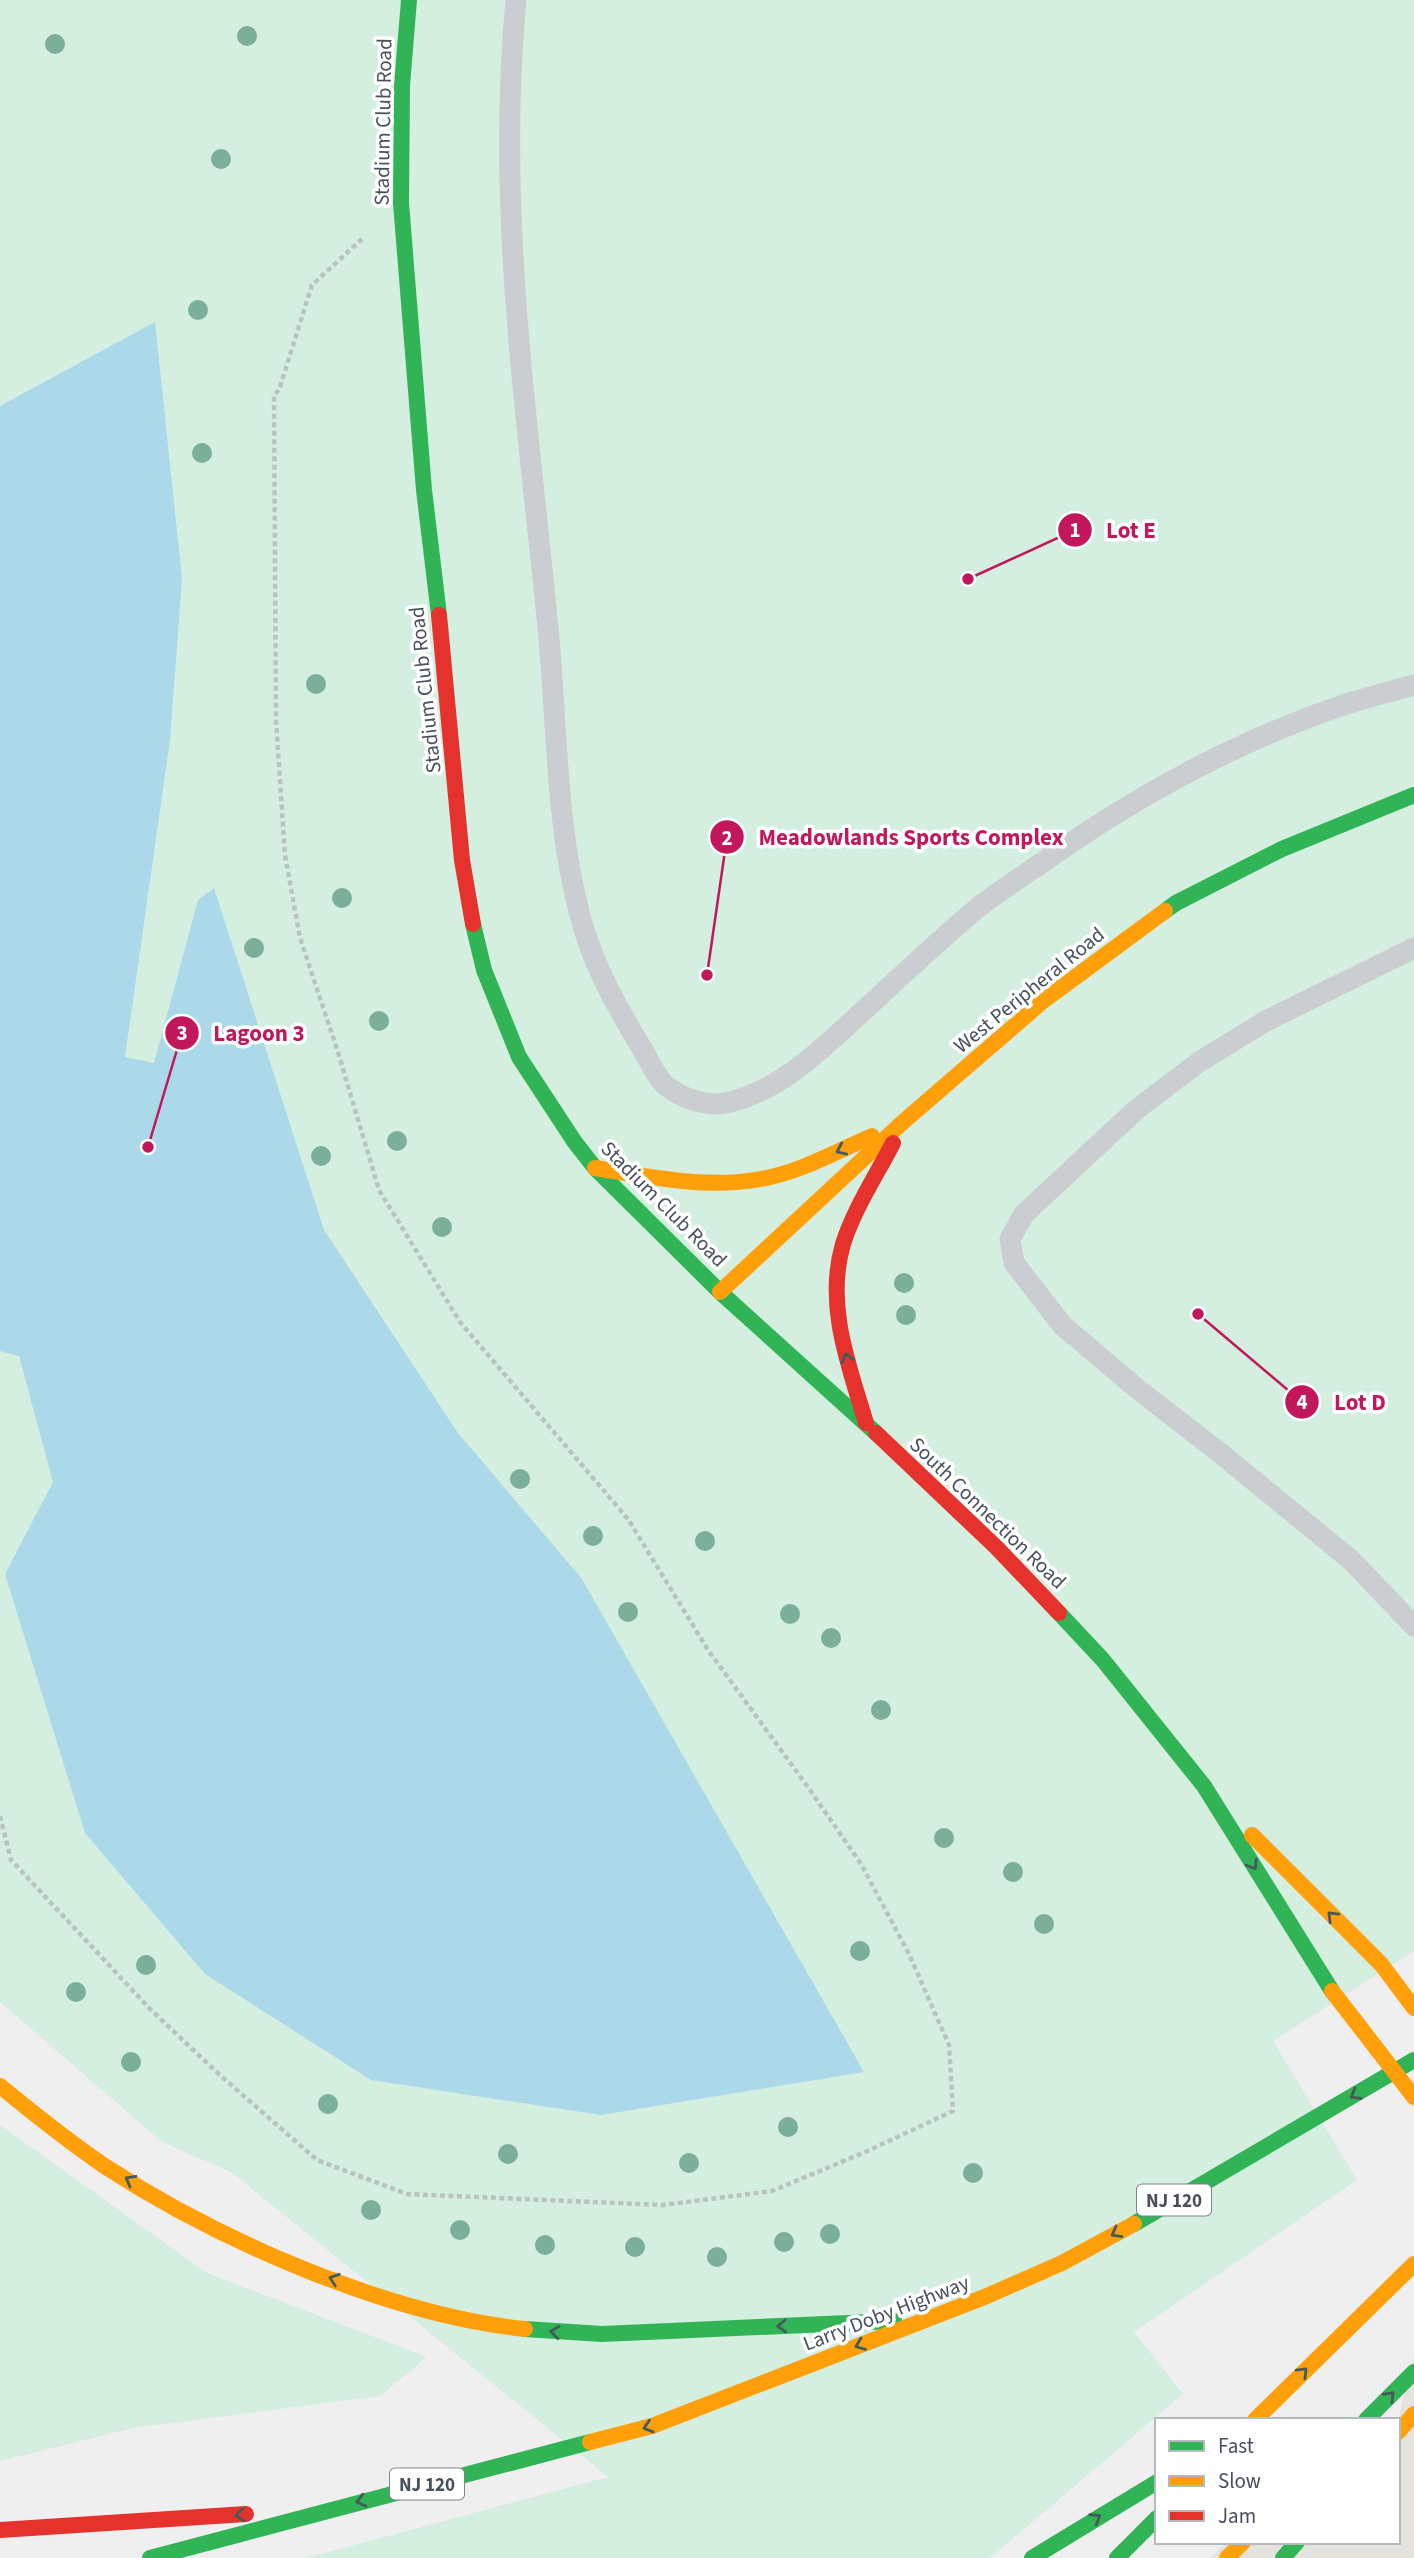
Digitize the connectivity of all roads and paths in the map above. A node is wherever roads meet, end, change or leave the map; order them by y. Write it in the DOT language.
graph roads {
  1 [pos="409,0"];
  2 [pos="516,0"];
  3 [pos="401,202"];
  4 [pos="1414,685"];
  5 [pos="1414,795"];
  6 [pos="1414,948"];
  7 [pos="903,1122"];
  8 [pos="595,1168"];
  9 [pos="720,1292"];
  10 [pos="866,1424"];
  11 [pos="1414,1626"];
  12 [pos="1204,1786"];
  13 [pos="0,1816"];
  14 [pos="1414,2008"];
  15 [pos="1414,2060"];
  16 [pos="0,2086"];
  17 [pos="1414,2097"];
  18 [pos="1414,2264"];
  19 [pos="924,2320"];
  20 [pos="1414,2372"];
  21 [pos="1414,2414"];
  22 [pos="1257,2418"];
  23 [pos="1368,2418"];
  24 [pos="1400,2430"];
  25 [pos="1155,2483"];
  26 [pos="332,2509"];
  27 [pos="1155,2520"];
  28 [pos="0,2530"];
  29 [pos="1241,2544"];
  30 [pos="1295,2544"];
  31 [pos="150,2558"];
  32 [pos="1032,2558"];
  33 [pos="1117,2558"];
  34 [pos="1227,2558"];
  35 [pos="1283,2558"];
  1 -- 3 [label="main road, Stadium Club Road"];
  2 -- 4 [label="lane"];
  3 -- 8 [label="main road, Stadium Club Road"];
  3 -- 13 [label="path"];
  5 -- 7 [label="main road, West Peripheral Road"];
  6 -- 11 [label="lane"];
  7 -- 8 [label="main road, one-way"];
  7 -- 9 [label="main road, West Peripheral Road"];
  10 -- 7 [label="main road, one-way"];
  8 -- 9 [label="main road, Stadium Club Road"];
  9 -- 10 [label="main road, South Connection Road"];
  10 -- 12 [label="main road, South Connection Road"];
  14 -- 12 [label="main road, South Connection Road, one-way"];
  12 -- 17 [label="main road, South Connection Road, one-way, bridge"];
  15 -- 19 [label="main road, Larry Doby Highway / NJ 120, one-way"];
  19 -- 16 [label="main road, one-way"];
  22 -- 18 [label="main road, one-way"];
  19 -- 26 [label="main road, Larry Doby Highway / NJ 120, one-way"];
  23 -- 20 [label="main road, one-way"];
  21 -- 24 [label="main road"];
  32 -- 25 [label="main road, one-way"];
  26 -- 28 [label="main road, one-way"];
  26 -- 31 [label="main road, NJ 120"];
  27 -- 33 [label="main road"];
  29 -- 34 [label="main road"];
  30 -- 35 [label="main road"];
}
